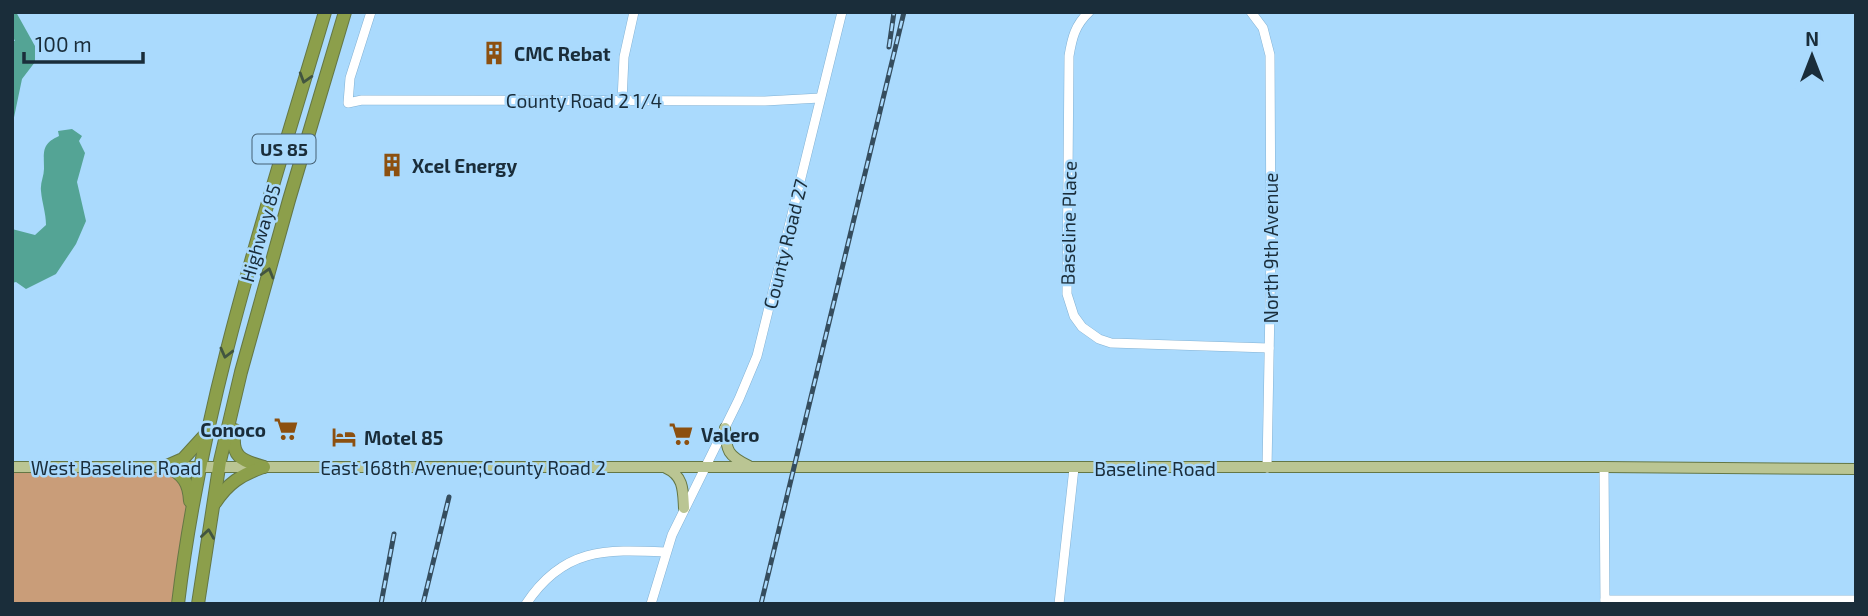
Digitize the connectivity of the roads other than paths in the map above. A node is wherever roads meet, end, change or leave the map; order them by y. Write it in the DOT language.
graph roads {
  1 [pos="325,12"];
  2 [pos="345,12"];
  3 [pos="371,12"];
  4 [pos="634,12"];
  5 [pos="842,12"];
  6 [pos="1089,12"];
  7 [pos="1251,12"];
  8 [pos="820,98"];
  9 [pos="622,101"];
  10 [pos="1269,348"];
  11 [pos="237,399"];
  12 [pos="725,428"];
  13 [pos="208,430"];
  14 [pos="167,466"];
  15 [pos="12,467"];
  16 [pos="200,467"];
  17 [pos="219,467"];
  18 [pos="264,467"];
  19 [pos="663,467"];
  20 [pos="706,467"];
  21 [pos="751,467"];
  22 [pos="1604,467"];
  23 [pos="1074,468"];
  24 [pos="1267,468"];
  25 [pos="1856,469"];
  26 [pos="684,508"];
  27 [pos="211,509"];
  28 [pos="190,517"];
  29 [pos="665,552"];
  30 [pos="1856,600"];
  31 [pos="1605,602"];
  32 [pos="1771,602"];
  33 [pos="178,604"];
  34 [pos="198,604"];
  35 [pos="526,604"];
  36 [pos="651,604"];
  37 [pos="1059,604"];
  1 -- 13 [label="highway, Highway 85 / US 85, one-way"];
  11 -- 2 [label="highway, Highway 85 / US 85, one-way"];
  3 -- 9 [label="street, County Road 2 1/4"];
  4 -- 9 [label="street"];
  5 -- 8 [label="street, County Road 27"];
  6 -- 10 [label="street, Baseline Place"];
  7 -- 10 [label="street, North 9th Avenue"];
  8 -- 9 [label="street, County Road 2 1/4"];
  8 -- 12 [label="street, County Road 27"];
  10 -- 24 [label="street, North 9th Avenue"];
  11 -- 17 [label="highway, Highway 85 / US 85"];
  11 -- 18 [label="highway"];
  12 -- 20 [label="street, County Road 27"];
  12 -- 21 [label="main road"];
  13 -- 14 [label="highway"];
  13 -- 16 [label="highway, Highway 85 / US 85"];
  14 -- 15 [label="main road, West Baseline Road"];
  14 -- 16 [label="main road, West Baseline Road"];
  14 -- 28 [label="highway"];
  16 -- 17 [label="main road, West Baseline Road"];
  16 -- 28 [label="highway, US 85"];
  17 -- 18 [label="main road, East 168th Avenue;County Road 2"];
  17 -- 27 [label="highway, US 85"];
  18 -- 19 [label="main road, East 168th Avenue;County Road 2"];
  18 -- 27 [label="highway"];
  19 -- 20 [label="main road, East 168th Avenue;County Road 2"];
  19 -- 26 [label="main road"];
  20 -- 21 [label="main road, Baseline Road"];
  20 -- 26 [label="street, County Road 27"];
  21 -- 23 [label="main road, Baseline Road"];
  22 -- 24 [label="main road, Baseline Road"];
  22 -- 25 [label="main road"];
  22 -- 31 [label="street"];
  23 -- 24 [label="main road, Baseline Road"];
  23 -- 37 [label="street"];
  26 -- 29 [label="street, County Road 27"];
  34 -- 27 [label="highway, US 85, one-way"];
  28 -- 33 [label="highway, US 85"];
  29 -- 35 [label="street"];
  29 -- 36 [label="street, County Road 27"];
  30 -- 32 [label="street"];
  31 -- 32 [label="street"];
}
